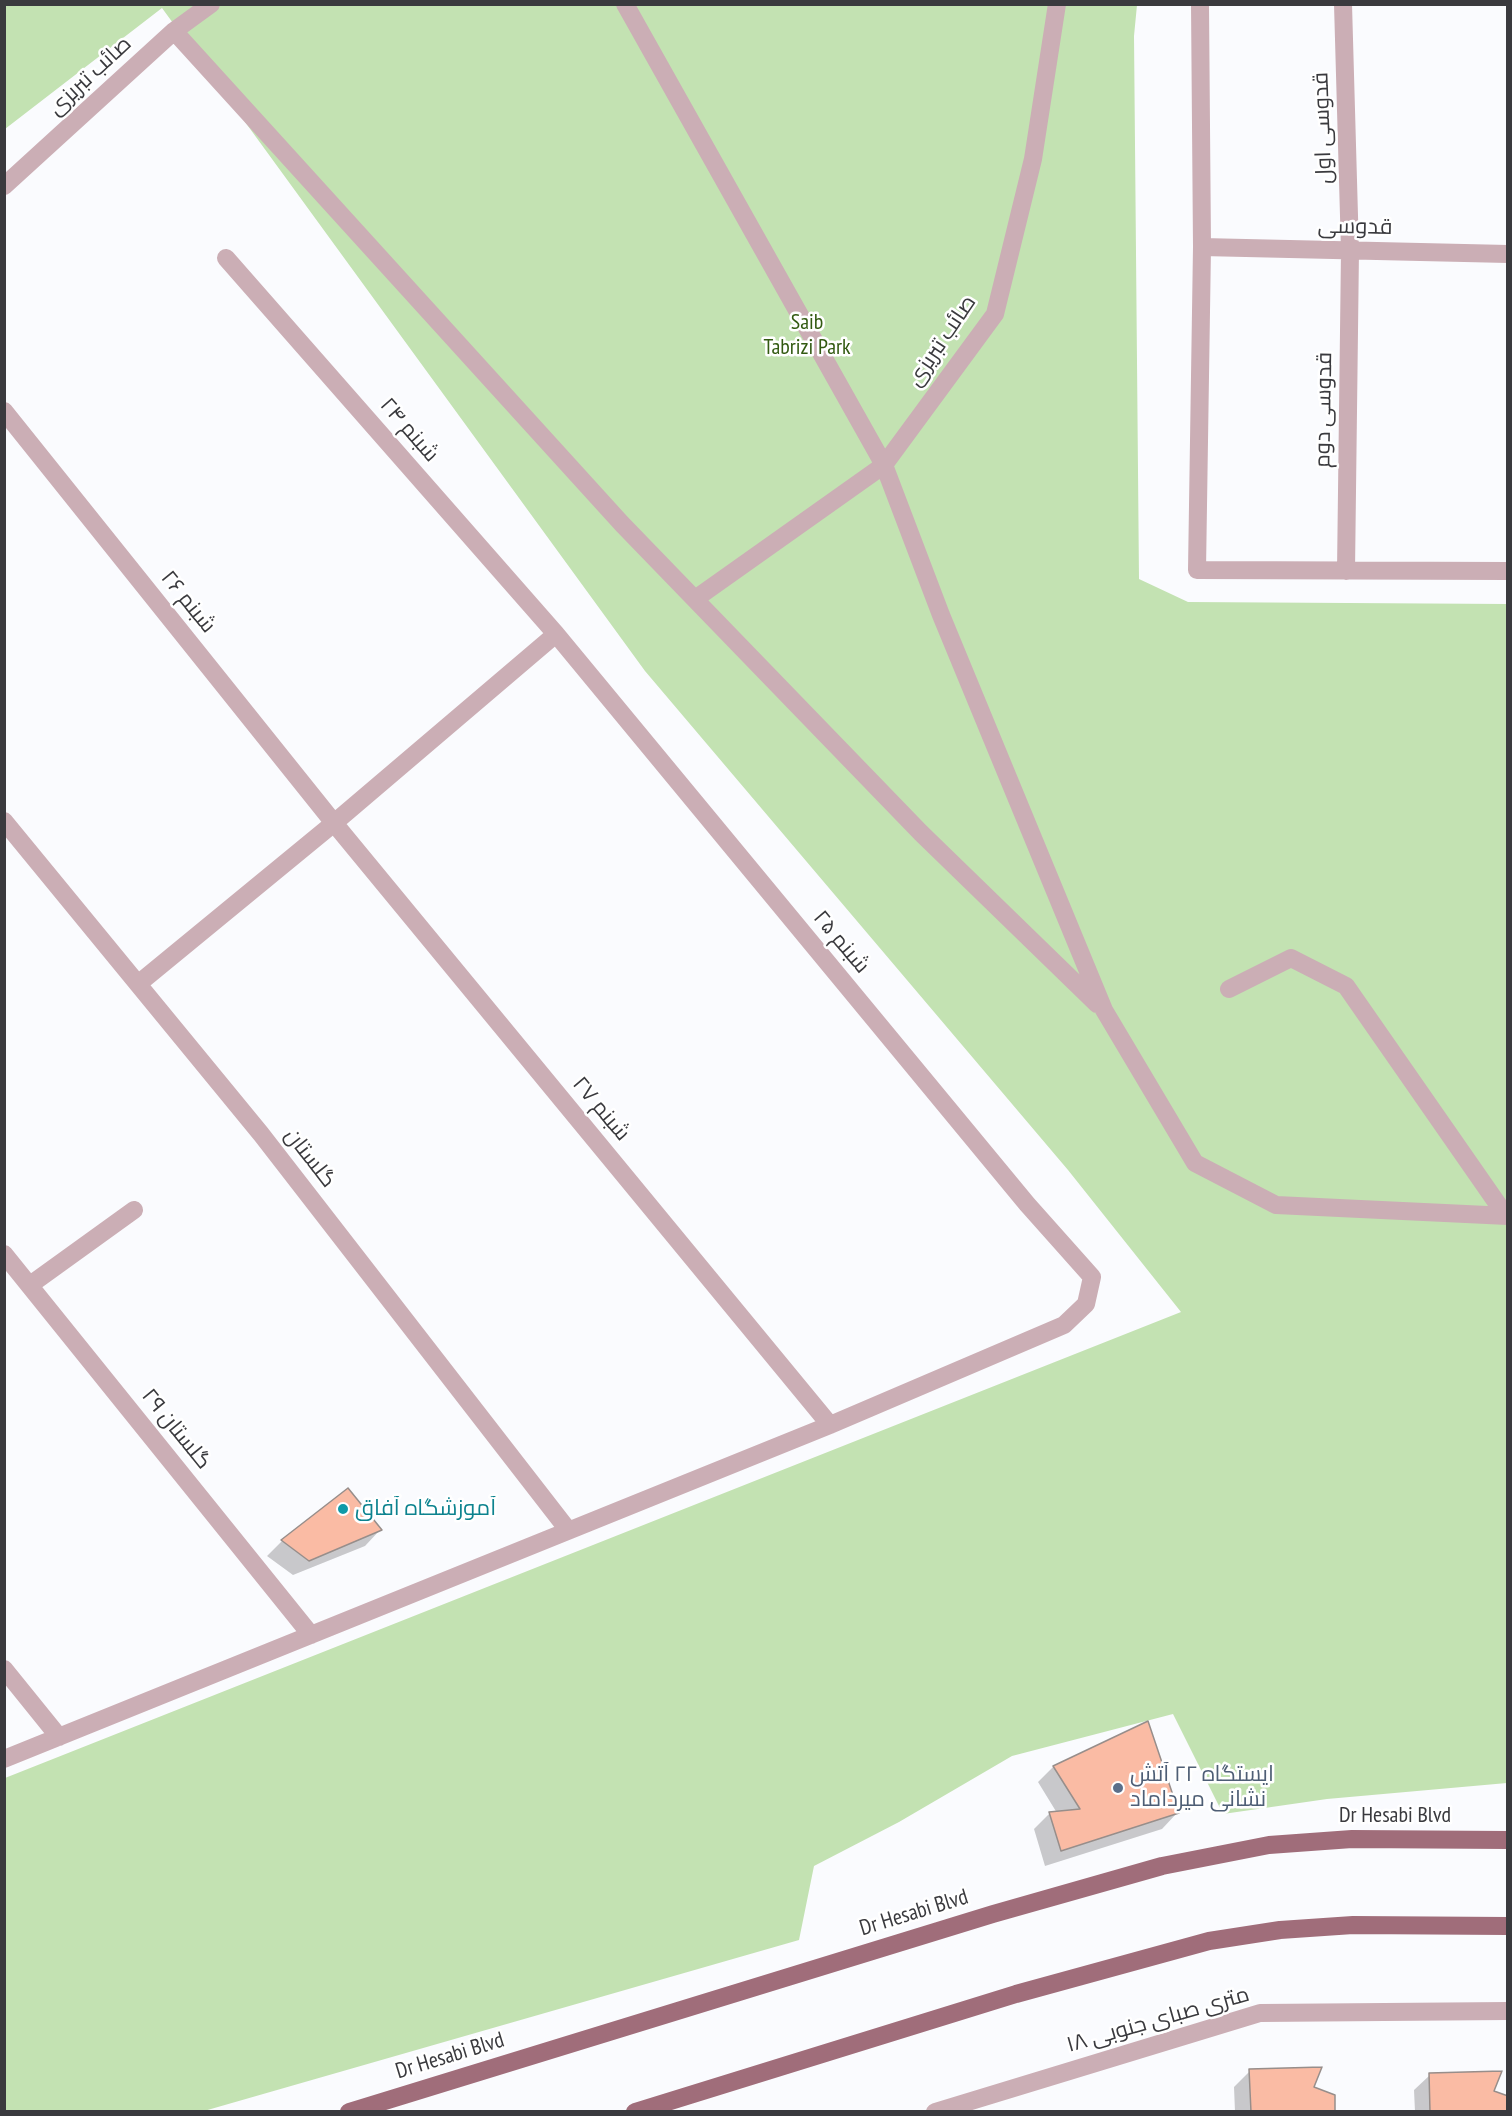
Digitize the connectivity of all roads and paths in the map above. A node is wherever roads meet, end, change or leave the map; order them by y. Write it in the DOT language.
graph roads {
  1 [pos="212,4"];
  2 [pos="625,4"];
  3 [pos="1057,4"];
  4 [pos="1200,4"];
  5 [pos="1343,4"];
  6 [pos="174,31"];
  7 [pos="4,186"];
  8 [pos="1202,247"];
  9 [pos="1350,250"];
  10 [pos="1508,254"];
  11 [pos="225,258"];
  12 [pos="4,411"];
  13 [pos="884,465"];
  14 [pos="1346,571"];
  15 [pos="1508,571"];
  16 [pos="695,599"];
  17 [pos="556,634"];
  18 [pos="4,821"];
  19 [pos="334,823"];
  20 [pos="138,984"];
  21 [pos="1229,988"];
  22 [pos="1104,1010"];
  23 [pos="134,1210"];
  24 [pos="1507,1216"];
  25 [pos="4,1254"];
  26 [pos="30,1285"];
  27 [pos="830,1425"];
  28 [pos="568,1530"];
  29 [pos="311,1635"];
  30 [pos="4,1669"];
  31 [pos="59,1737"];
  32 [pos="4,1759"];
  33 [pos="1508,1840"];
  34 [pos="1508,1926"];
  35 [pos="1508,2011"];
  36 [pos="349,2112"];
  37 [pos="635,2112"];
  38 [pos="935,2112"];
  1 -- 6 [label="street, صائب تبریزی"];
  2 -- 13 [label="street"];
  3 -- 13 [label="street, صائب تبریزی"];
  4 -- 8 [label="street"];
  5 -- 9 [label="street, قدوسی اول"];
  6 -- 7 [label="street, صائب تبریزی"];
  6 -- 16 [label="street"];
  8 -- 9 [label="street, قدوسی"];
  8 -- 14 [label="street"];
  9 -- 10 [label="street, قدوسی"];
  9 -- 14 [label="street, قدوسی دوم"];
  11 -- 17 [label="street, شبنم ۲۴"];
  12 -- 19 [label="street, شبنم ۲۶"];
  13 -- 16 [label="street, صائب تبریزی"];
  13 -- 22 [label="street"];
  14 -- 15 [label="street"];
  16 -- 22 [label="street"];
  17 -- 19 [label="street"];
  17 -- 27 [label="street, شبنم ۲۵"];
  18 -- 20 [label="street, گلستان"];
  19 -- 20 [label="street"];
  19 -- 27 [label="street, شبنم ۲۷"];
  20 -- 28 [label="street, گلستان"];
  21 -- 24 [label="street"];
  22 -- 24 [label="street"];
  23 -- 26 [label="street"];
  25 -- 26 [label="street, گلستان ۲۹"];
  26 -- 29 [label="street, گلستان ۲۹"];
  27 -- 28 [label="street"];
  28 -- 29 [label="street"];
  29 -- 31 [label="street"];
  30 -- 31 [label="street"];
  31 -- 32 [label="street"];
  33 -- 36 [label="main road, Dr Hesabi Blvd"];
  34 -- 37 [label="main road"];
  35 -- 38 [label="street, ۱۸ متری صبای جنوبی"];
}
